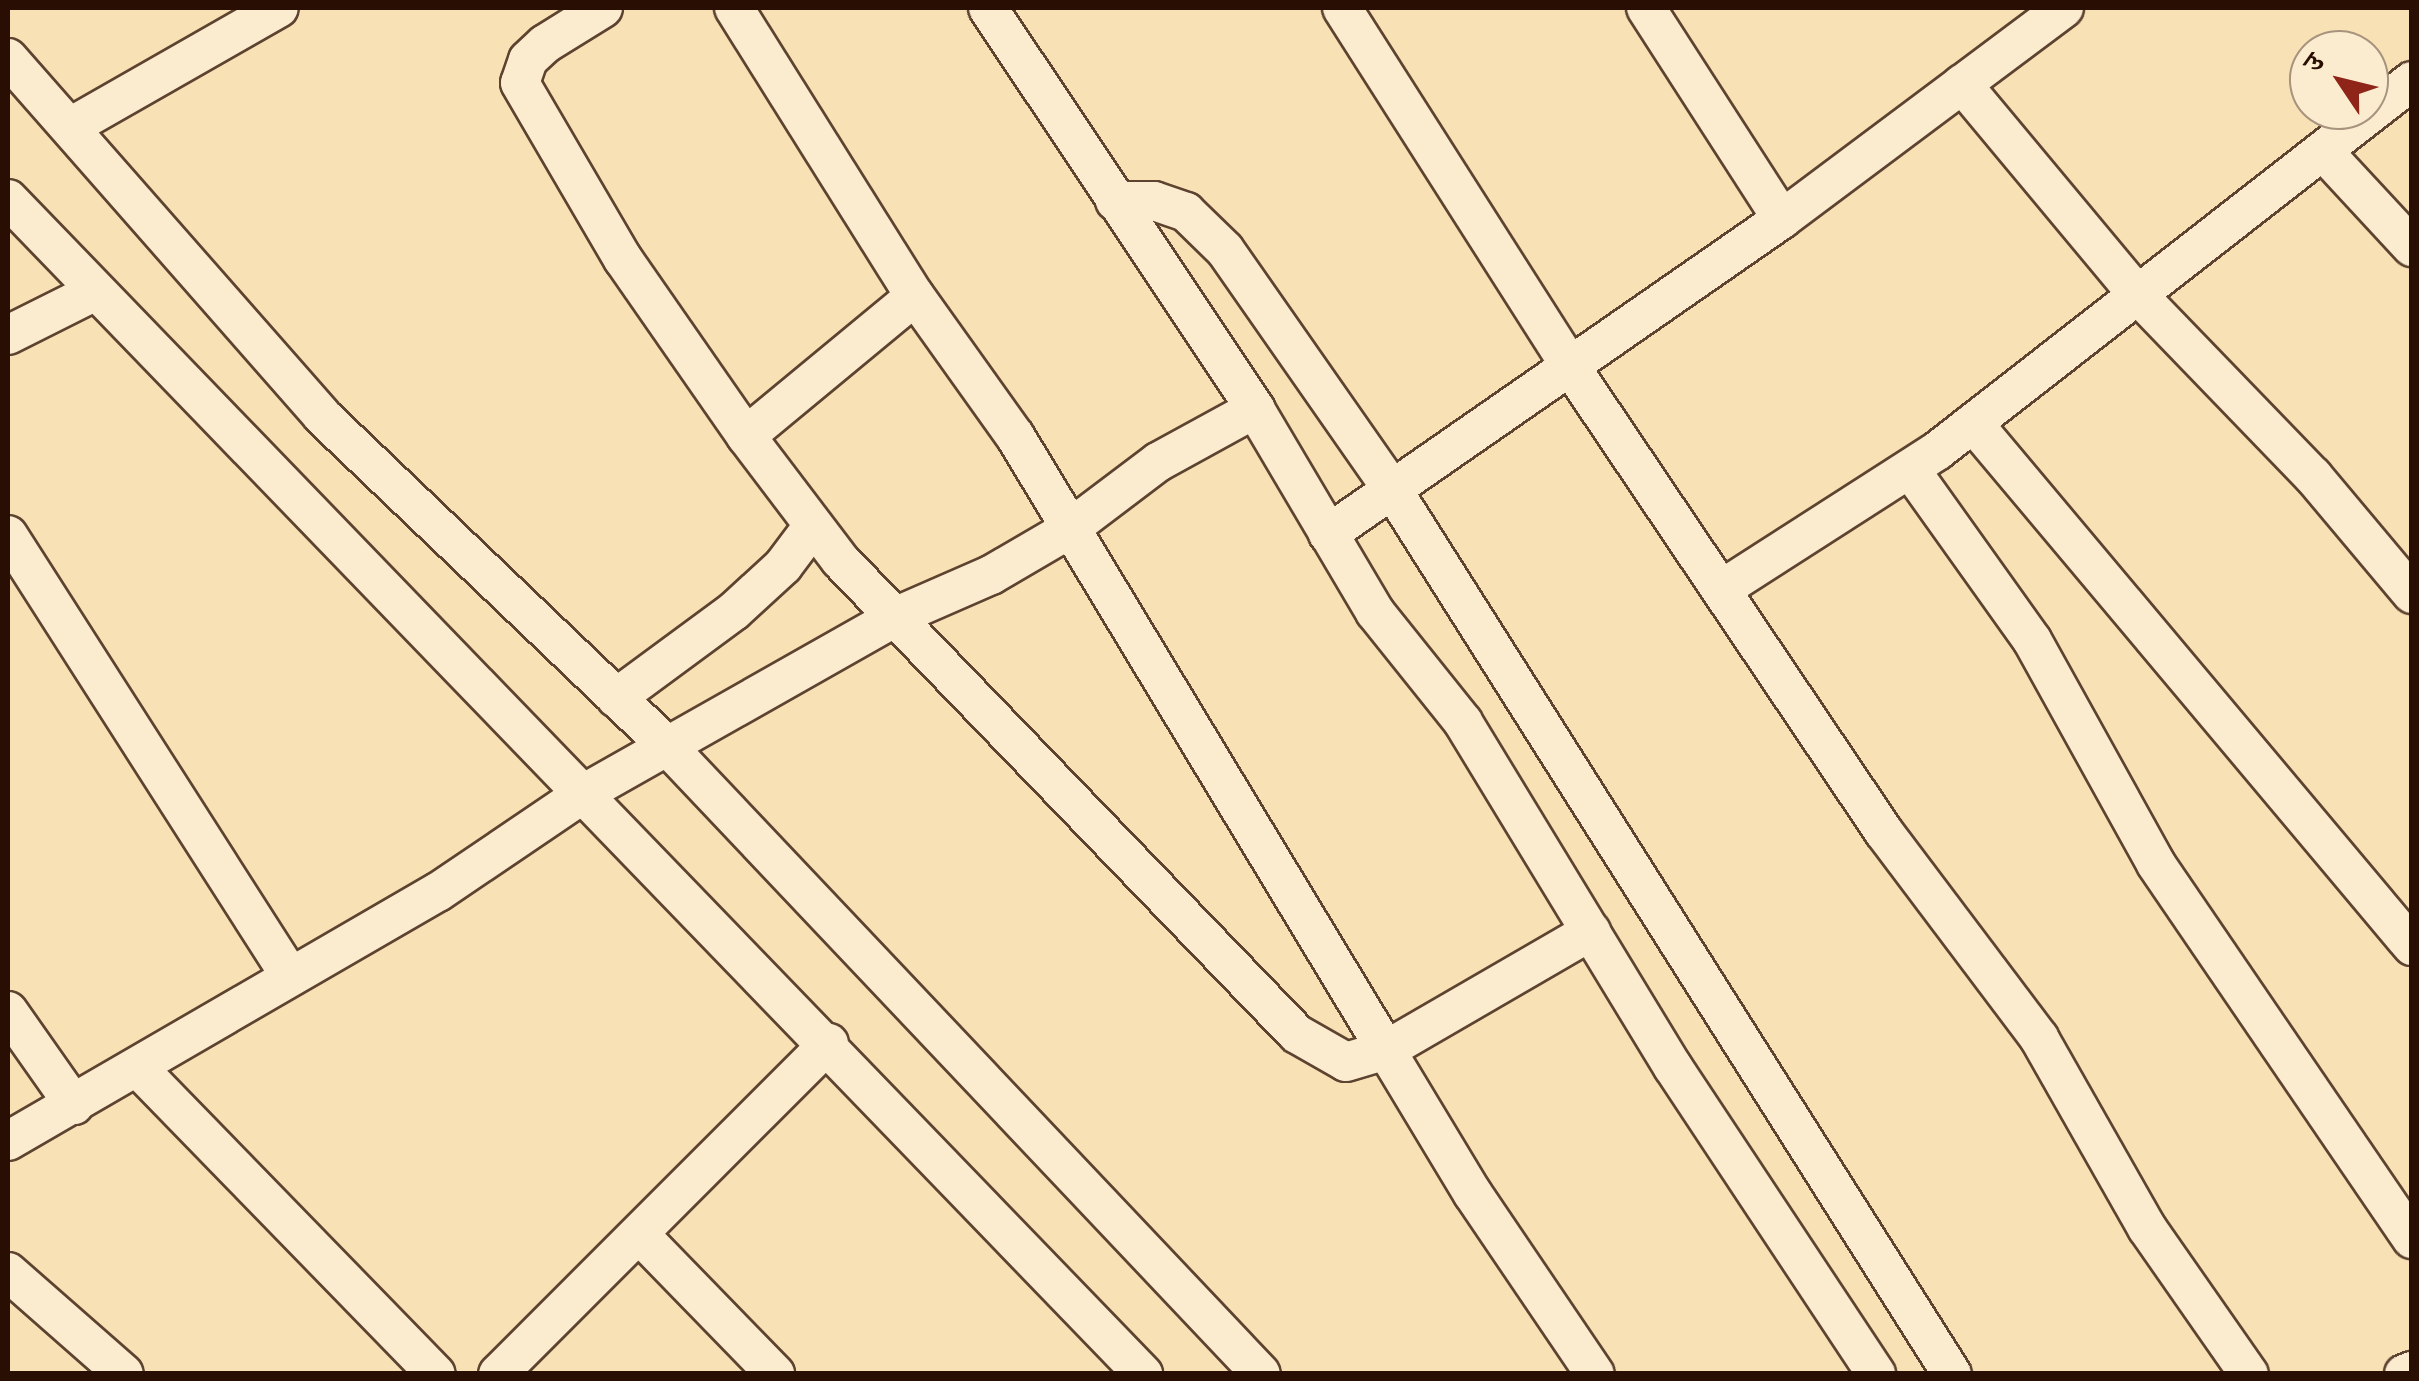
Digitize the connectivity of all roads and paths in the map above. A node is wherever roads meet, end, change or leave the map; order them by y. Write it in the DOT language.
graph roads {
  1 [pos="279,8"];
  2 [pos="602,8"];
  3 [pos="734,8"];
  4 [pos="988,8"];
  5 [pos="1342,8"];
  6 [pos="1646,8"];
  7 [pos="2064,8"];
  8 [pos="8,58"];
  9 [pos="2412,82"];
  10 [pos="1962,84"];
  11 [pos="72,126"];
  12 [pos="2323,151"];
  13 [pos="8,199"];
  14 [pos="1116,201"];
  15 [pos="1782,219"];
  16 [pos="2412,247"];
  17 [pos="96,290"];
  18 [pos="2138,295"];
  19 [pos="915,296"];
  20 [pos="8,334"];
  21 [pos="1570,366"];
  22 [pos="1256,408"];
  23 [pos="1972,423"];
  24 [pos="746,436"];
  25 [pos="1910,469"];
  26 [pos="1392,490"];
  27 [pos="813,526"];
  28 [pos="1068,530"];
  29 [pos="1328,534"];
  30 [pos="8,535"];
  31 [pos="1722,589"];
  32 [pos="2412,594"];
  33 [pos="897,616"];
  34 [pos="616,698"];
  35 [pos="668,746"];
  36 [pos="580,794"];
  37 [pos="1591,931"];
  38 [pos="2412,946"];
  39 [pos="290,976"];
  40 [pos="8,1011"];
  41 [pos="830,1043"];
  42 [pos="1386,1050"];
  43 [pos="138,1068"];
  44 [pos="74,1105"];
  45 [pos="8,1141"];
  46 [pos="640,1235"];
  47 [pos="2412,1240"];
  48 [pos="8,1272"];
  49 [pos="2412,1371"];
  50 [pos="124,1374"];
  51 [pos="436,1374"];
  52 [pos="498,1374"];
  53 [pos="775,1374"];
  54 [pos="1143,1374"];
  55 [pos="1261,1374"];
  56 [pos="1595,1374"];
  57 [pos="1876,1374"];
  58 [pos="1952,1374"];
  59 [pos="2250,1374"];
  60 [pos="2404,1374"];
  1 -- 11 [label="street"];
  2 -- 24 [label="street"];
  3 -- 19 [label="street"];
  4 -- 14 [label="street"];
  5 -- 21 [label="street"];
  6 -- 15 [label="street"];
  7 -- 10 [label="street"];
  8 -- 11 [label="street"];
  9 -- 12 [label="street"];
  10 -- 15 [label="street"];
  10 -- 18 [label="street"];
  11 -- 34 [label="street"];
  12 -- 16 [label="street"];
  12 -- 18 [label="street"];
  13 -- 17 [label="street"];
  14 -- 22 [label="street"];
  14 -- 26 [label="street"];
  15 -- 21 [label="street"];
  17 -- 20 [label="street"];
  17 -- 36 [label="street"];
  18 -- 23 [label="street"];
  18 -- 32 [label="street"];
  19 -- 24 [label="street"];
  19 -- 28 [label="street"];
  21 -- 26 [label="street"];
  21 -- 31 [label="street"];
  22 -- 28 [label="street"];
  22 -- 29 [label="street"];
  23 -- 25 [label="street"];
  23 -- 38 [label="street"];
  24 -- 27 [label="street"];
  25 -- 31 [label="street"];
  25 -- 47 [label="street"];
  26 -- 29 [label="street"];
  26 -- 58 [label="street"];
  27 -- 33 [label="street"];
  27 -- 34 [label="street"];
  28 -- 33 [label="street"];
  28 -- 42 [label="street"];
  29 -- 37 [label="street"];
  30 -- 39 [label="street"];
  31 -- 59 [label="street"];
  33 -- 35 [label="street"];
  33 -- 42 [label="street"];
  34 -- 35 [label="street"];
  35 -- 36 [label="street"];
  35 -- 55 [label="street"];
  36 -- 39 [label="street"];
  36 -- 41 [label="street"];
  37 -- 42 [label="street"];
  37 -- 57 [label="street"];
  39 -- 43 [label="street"];
  40 -- 44 [label="street"];
  41 -- 46 [label="street"];
  41 -- 54 [label="street"];
  42 -- 56 [label="street"];
  43 -- 44 [label="street"];
  43 -- 51 [label="street"];
  44 -- 45 [label="street"];
  46 -- 52 [label="street"];
  46 -- 53 [label="street"];
  48 -- 50 [label="street"];
  49 -- 60 [label="street"];
}
